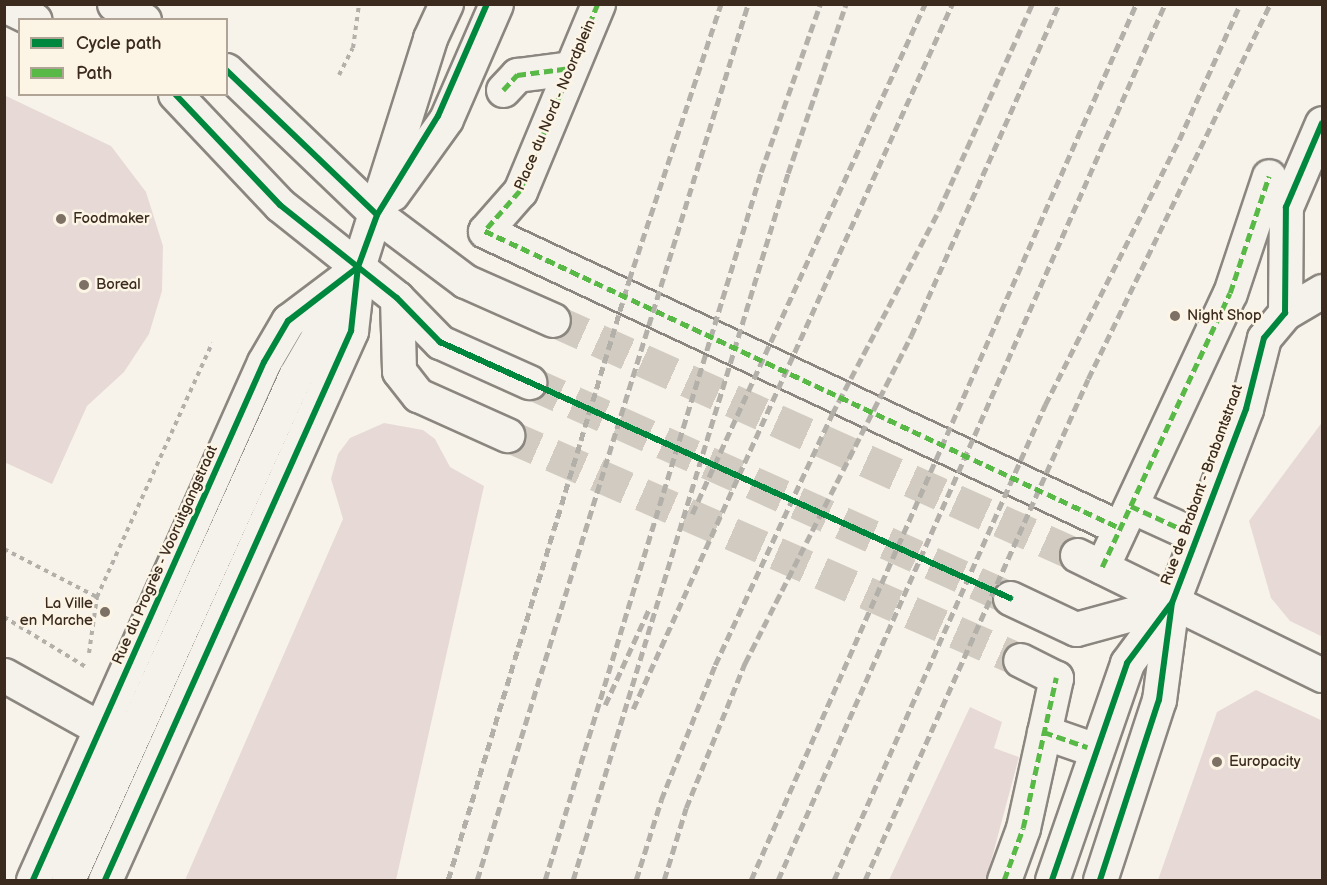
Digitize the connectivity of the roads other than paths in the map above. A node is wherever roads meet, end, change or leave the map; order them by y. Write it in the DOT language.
graph roads {
  1 [pos="4,4"];
  2 [pos="114,4"];
  3 [pos="419,4"];
  4 [pos="446,4"];
  5 [pos="496,4"];
  6 [pos="598,4"];
  7 [pos="31,18"];
  8 [pos="140,18"];
  9 [pos="430,38"];
  10 [pos="571,68"];
  11 [pos="228,72"];
  12 [pos="503,90"];
  13 [pos="177,96"];
  14 [pos="1323,123"];
  15 [pos="1269,176"];
  16 [pos="377,215"];
  17 [pos="358,267"];
  18 [pos="1323,291"];
  19 [pos="396,298"];
  20 [pos="1285,313"];
  21 [pos="553,320"];
  22 [pos="529,382"];
  23 [pos="507,435"];
  24 [pos="1125,517"];
  25 [pos="1179,528"];
  26 [pos="1010,598"];
  27 [pos="1172,603"];
  28 [pos="1020,660"];
  29 [pos="4,675"];
  30 [pos="1323,675"];
  31 [pos="100,730"];
  32 [pos="1044,732"];
  33 [pos="1087,747"];
  34 [pos="145,751"];
  35 [pos="33,880"];
  36 [pos="68,880"];
  37 [pos="105,880"];
  38 [pos="1004,880"];
  39 [pos="1052,880"];
  40 [pos="1100,880"];
  1 -- 7 [label="street"];
  2 -- 8 [label="street"];
  3 -- 9 [label="street"];
  4 -- 9 [label="street"];
  5 -- 16 [label="street"];
  6 -- 10 [label="street, Place du Nord - Noordplein"];
  9 -- 16 [label="street"];
  10 -- 12 [label="street"];
  10 -- 24 [label="street, Place du Nord - Noordplein"];
  11 -- 16 [label="street"];
  13 -- 17 [label="street"];
  14 -- 20 [label="street"];
  15 -- 24 [label="street"];
  16 -- 17 [label="street"];
  16 -- 21 [label="street"];
  17 -- 19 [label="street"];
  17 -- 31 [label="street, Rue du Progrès - Vooruitgangstraat"];
  17 -- 34 [label="street"];
  18 -- 20 [label="street, Rue de Brabant - Brabantstraat"];
  19 -- 22 [label="street"];
  19 -- 23 [label="street"];
  20 -- 27 [label="street, Rue de Brabant - Brabantstraat"];
  24 -- 25 [label="street"];
  24 -- 27 [label="street"];
  26 -- 27 [label="street"];
  27 -- 30 [label="street"];
  27 -- 39 [label="street, Rue de Brabant - Brabantstraat"];
  27 -- 40 [label="street, Rue de Brabant - Brabantstraat"];
  28 -- 32 [label="street"];
  29 -- 31 [label="street"];
  31 -- 34 [label="street"];
  31 -- 35 [label="street, Rue du Progrès - Vooruitgangstraat"];
  32 -- 33 [label="street"];
  32 -- 38 [label="street"];
  34 -- 36 [label="street"];
  34 -- 37 [label="street"];
}
